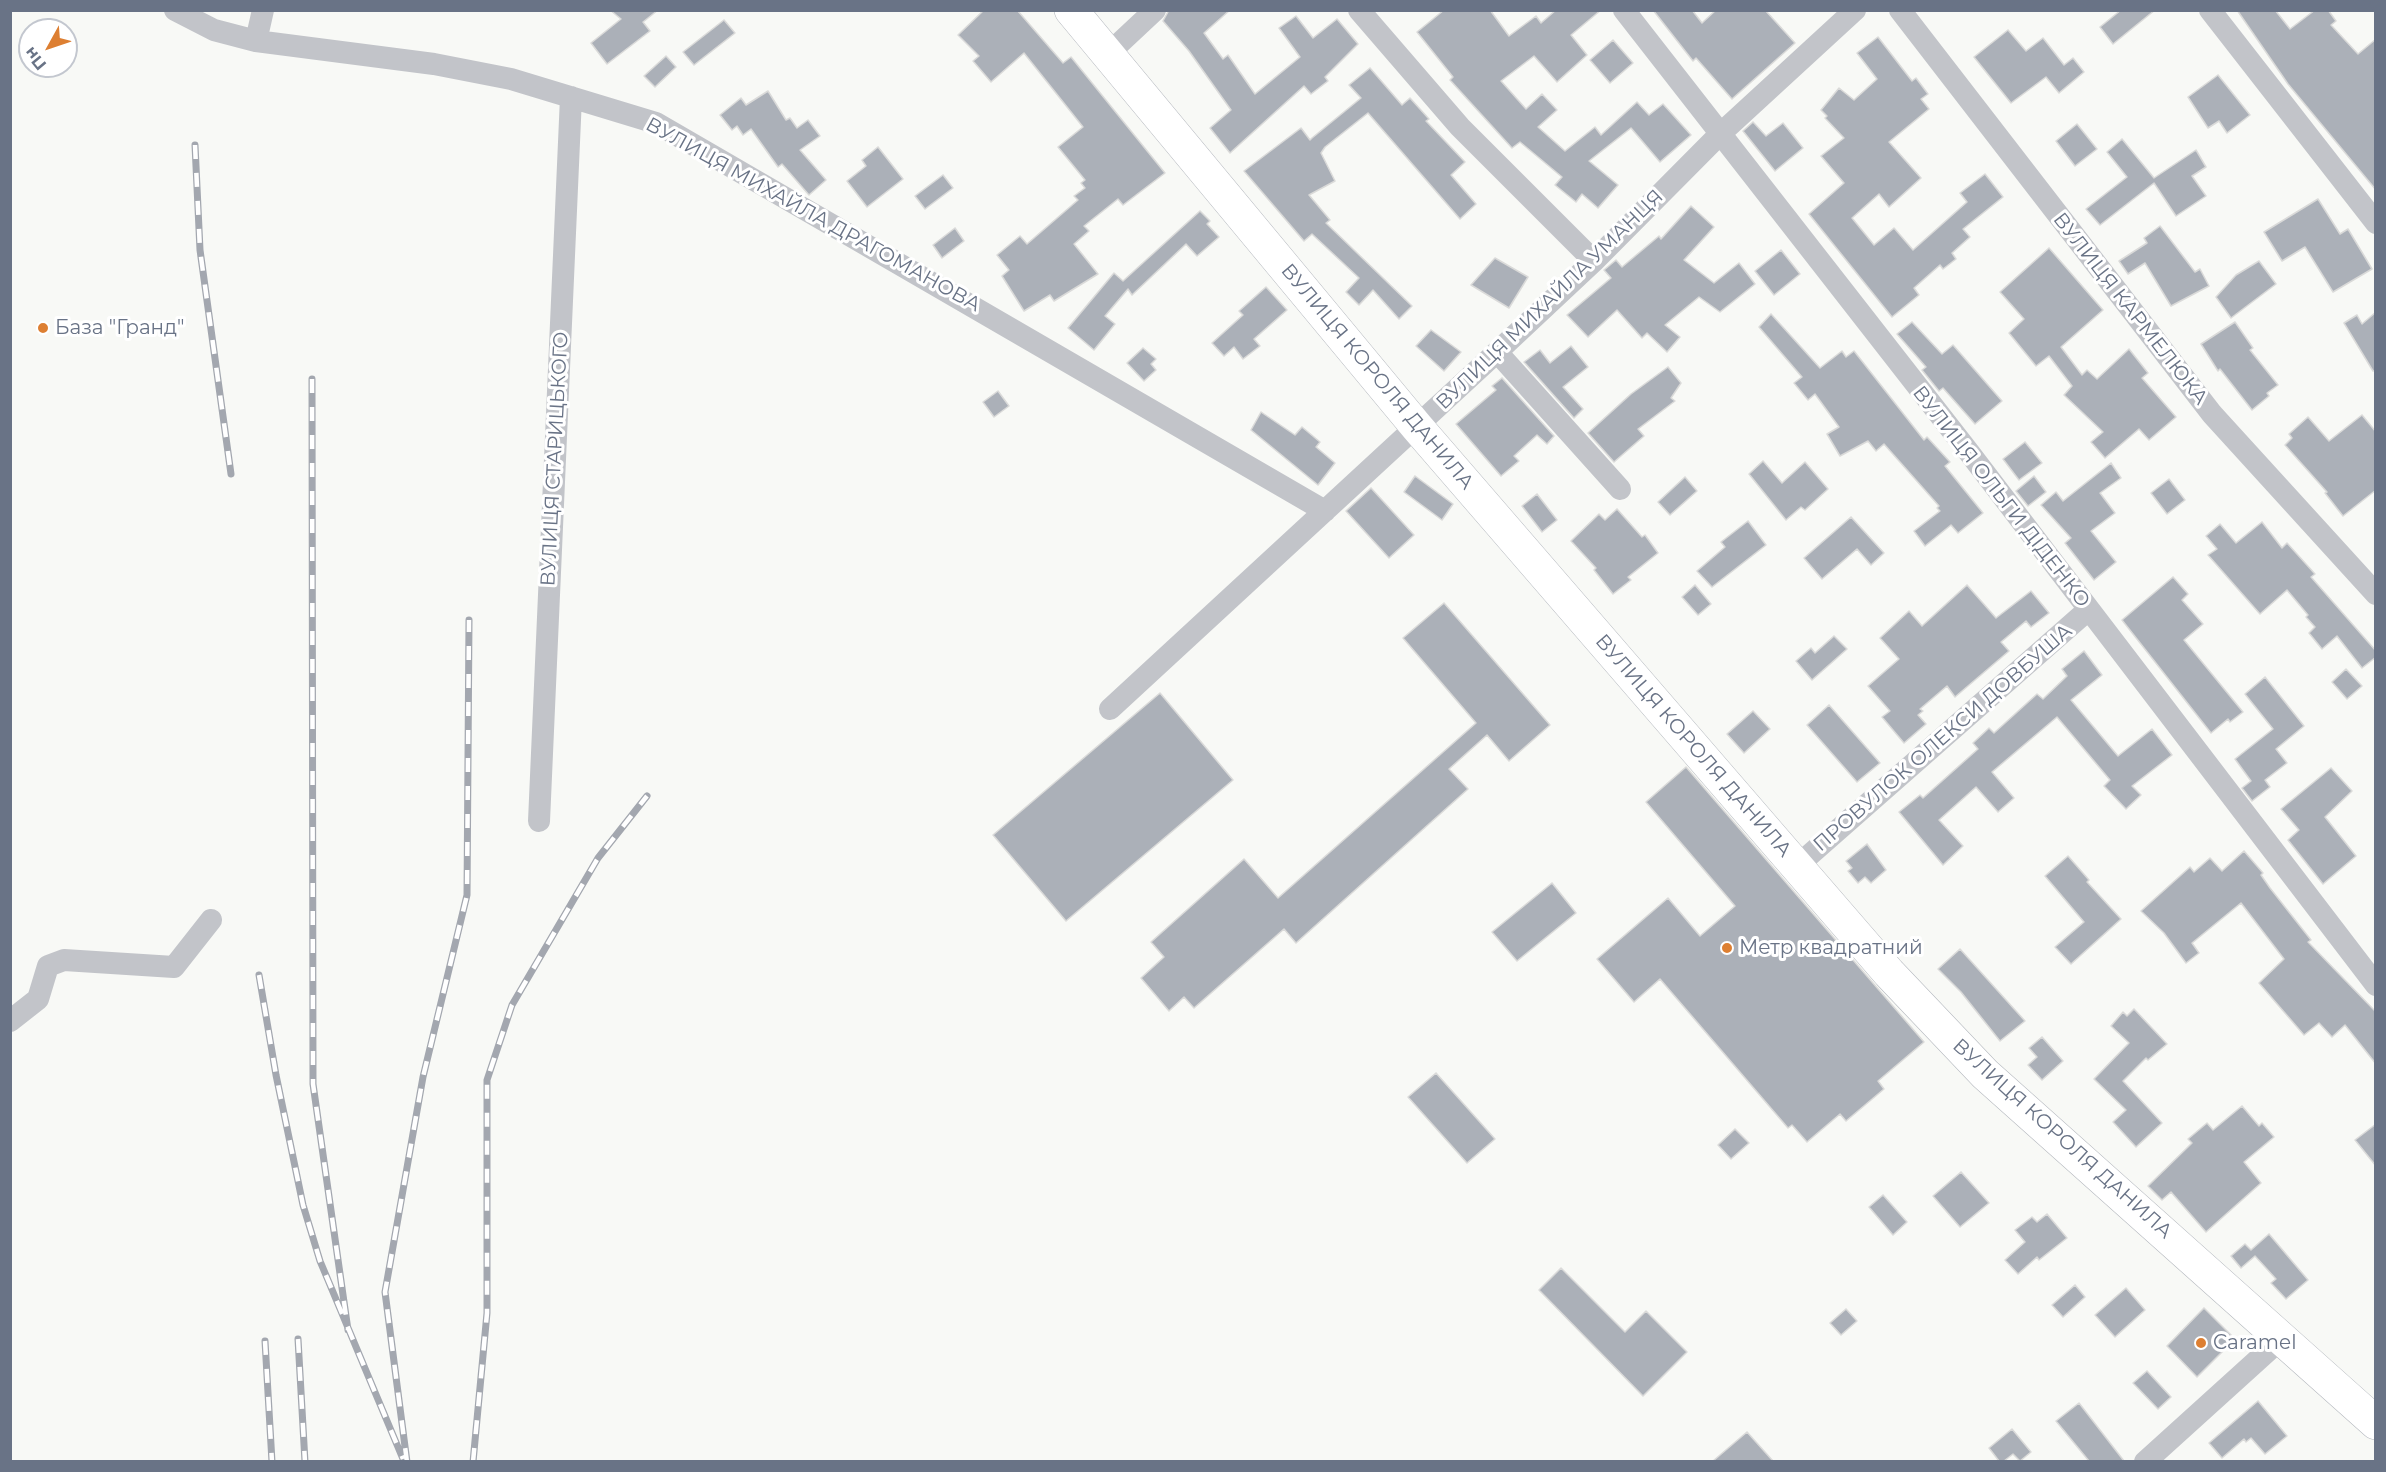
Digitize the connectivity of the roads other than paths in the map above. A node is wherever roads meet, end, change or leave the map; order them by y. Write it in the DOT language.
graph roads {
  1 [pos="175,10"];
  2 [pos="263,10"];
  3 [pos="1071,10"];
  4 [pos="1155,10"];
  5 [pos="1359,10"];
  6 [pos="1624,10"];
  7 [pos="1855,10"];
  8 [pos="1900,10"];
  9 [pos="2210,10"];
  10 [pos="256,41"];
  11 [pos="1108,54"];
  12 [pos="571,97"];
  13 [pos="1719,135"];
  14 [pos="2376,223"];
  15 [pos="1594,261"];
  16 [pos="1497,352"];
  17 [pos="1417,427"];
  18 [pos="1620,489"];
  19 [pos="1325,511"];
  20 [pos="2376,594"];
  21 [pos="2088,610"];
  22 [pos="1110,709"];
  23 [pos="539,821"];
  24 [pos="1797,866"];
  25 [pos="211,920"];
  26 [pos="2376,985"];
  27 [pos="10,1021"];
  28 [pos="2282,1338"];
  29 [pos="2376,1423"];
  30 [pos="2145,1461"];
  1 -- 10 [label="street, ВУЛИЦЯ МИХАЙЛА ДРАГОМАНОВА"];
  2 -- 10 [label="street"];
  3 -- 11 [label="main road, ВУЛИЦЯ КОРОЛЯ ДАНИЛА"];
  4 -- 11 [label="street"];
  5 -- 15 [label="street"];
  6 -- 13 [label="street, ВУЛИЦЯ ОЛЬГИ ДІДЕНКО"];
  7 -- 13 [label="street, ВУЛИЦЯ МИХАЙЛА УМАНЦЯ"];
  8 -- 20 [label="street, ВУЛИЦЯ КАРМЕЛЮКА"];
  9 -- 14 [label="street"];
  10 -- 12 [label="street, ВУЛИЦЯ МИХАЙЛА ДРАГОМАНОВА"];
  11 -- 17 [label="main road, ВУЛИЦЯ КОРОЛЯ ДАНИЛА"];
  12 -- 19 [label="street, ВУЛИЦЯ МИХАЙЛА ДРАГОМАНОВА"];
  12 -- 23 [label="street, ВУЛИЦЯ СТАРИЦЬКОГО"];
  13 -- 15 [label="street, ВУЛИЦЯ МИХАЙЛА УМАНЦЯ"];
  13 -- 21 [label="street, ВУЛИЦЯ ОЛЬГИ ДІДЕНКО"];
  15 -- 16 [label="street, ВУЛИЦЯ МИХАЙЛА УМАНЦЯ"];
  16 -- 17 [label="street, ВУЛИЦЯ МИХАЙЛА УМАНЦЯ"];
  16 -- 18 [label="street"];
  17 -- 19 [label="street, ВУЛИЦЯ МИХАЙЛА УМАНЦЯ"];
  17 -- 24 [label="main road, ВУЛИЦЯ КОРОЛЯ ДАНИЛА"];
  19 -- 22 [label="street, ВУЛИЦЯ МИХАЙЛА УМАНЦЯ"];
  21 -- 24 [label="street, ПРОВУЛОК ОЛЕКСИ ДОВБУША"];
  21 -- 26 [label="street, ВУЛИЦЯ ОЛЬГИ ДІДЕНКО"];
  24 -- 28 [label="main road, ВУЛИЦЯ КОРОЛЯ ДАНИЛА"];
  25 -- 27 [label="street"];
  28 -- 29 [label="main road, ВУЛИЦЯ КОРОЛЯ ДАНИЛА"];
  28 -- 30 [label="street"];
}
